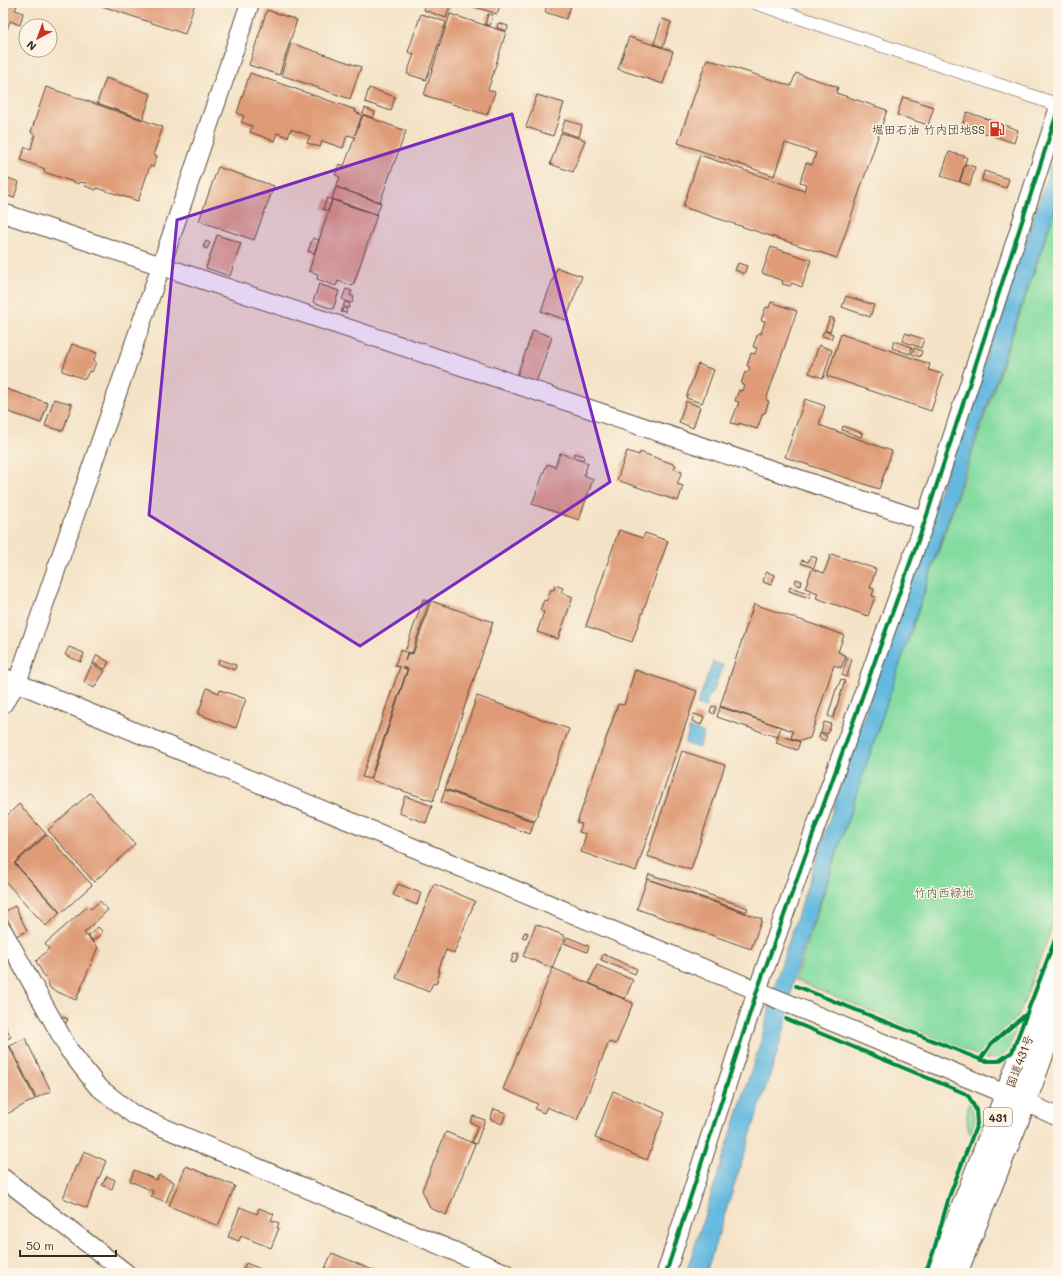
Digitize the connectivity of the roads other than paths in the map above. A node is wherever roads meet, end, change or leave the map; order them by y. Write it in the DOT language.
graph roads {
  1 [pos="250,3"];
  2 [pos="756,3"];
  3 [pos="1058,105"];
  4 [pos="1058,110"];
  5 [pos="3,213"];
  6 [pos="161,266"];
  7 [pos="925,521"];
  8 [pos="10,680"];
  9 [pos="3,704"];
  10 [pos="3,931"];
  11 [pos="1058,961"];
  12 [pos="765,994"];
  13 [pos="1057,1019"];
  14 [pos="1016,1098"];
  15 [pos="1058,1117"];
  16 [pos="3,1178"];
  17 [pos="126,1273"];
  18 [pos="505,1273"];
  19 [pos="666,1273"];
  20 [pos="937,1273"];
  21 [pos="956,1273"];
  1 -- 6 [label="street"];
  2 -- 3 [label="street"];
  4 -- 7 [label="street"];
  5 -- 6 [label="street"];
  6 -- 7 [label="street"];
  6 -- 8 [label="street"];
  7 -- 12 [label="street"];
  8 -- 9 [label="street"];
  8 -- 12 [label="street"];
  10 -- 18 [label="street"];
  11 -- 14 [label="highway, 国道431号 / 431"];
  12 -- 14 [label="street"];
  12 -- 19 [label="street"];
  13 -- 14 [label="highway, 国道431号 / 431"];
  14 -- 15 [label="street"];
  14 -- 20 [label="highway, 国道431号 / 431"];
  14 -- 21 [label="highway, 国道431号 / 431"];
  16 -- 17 [label="street"];
}
